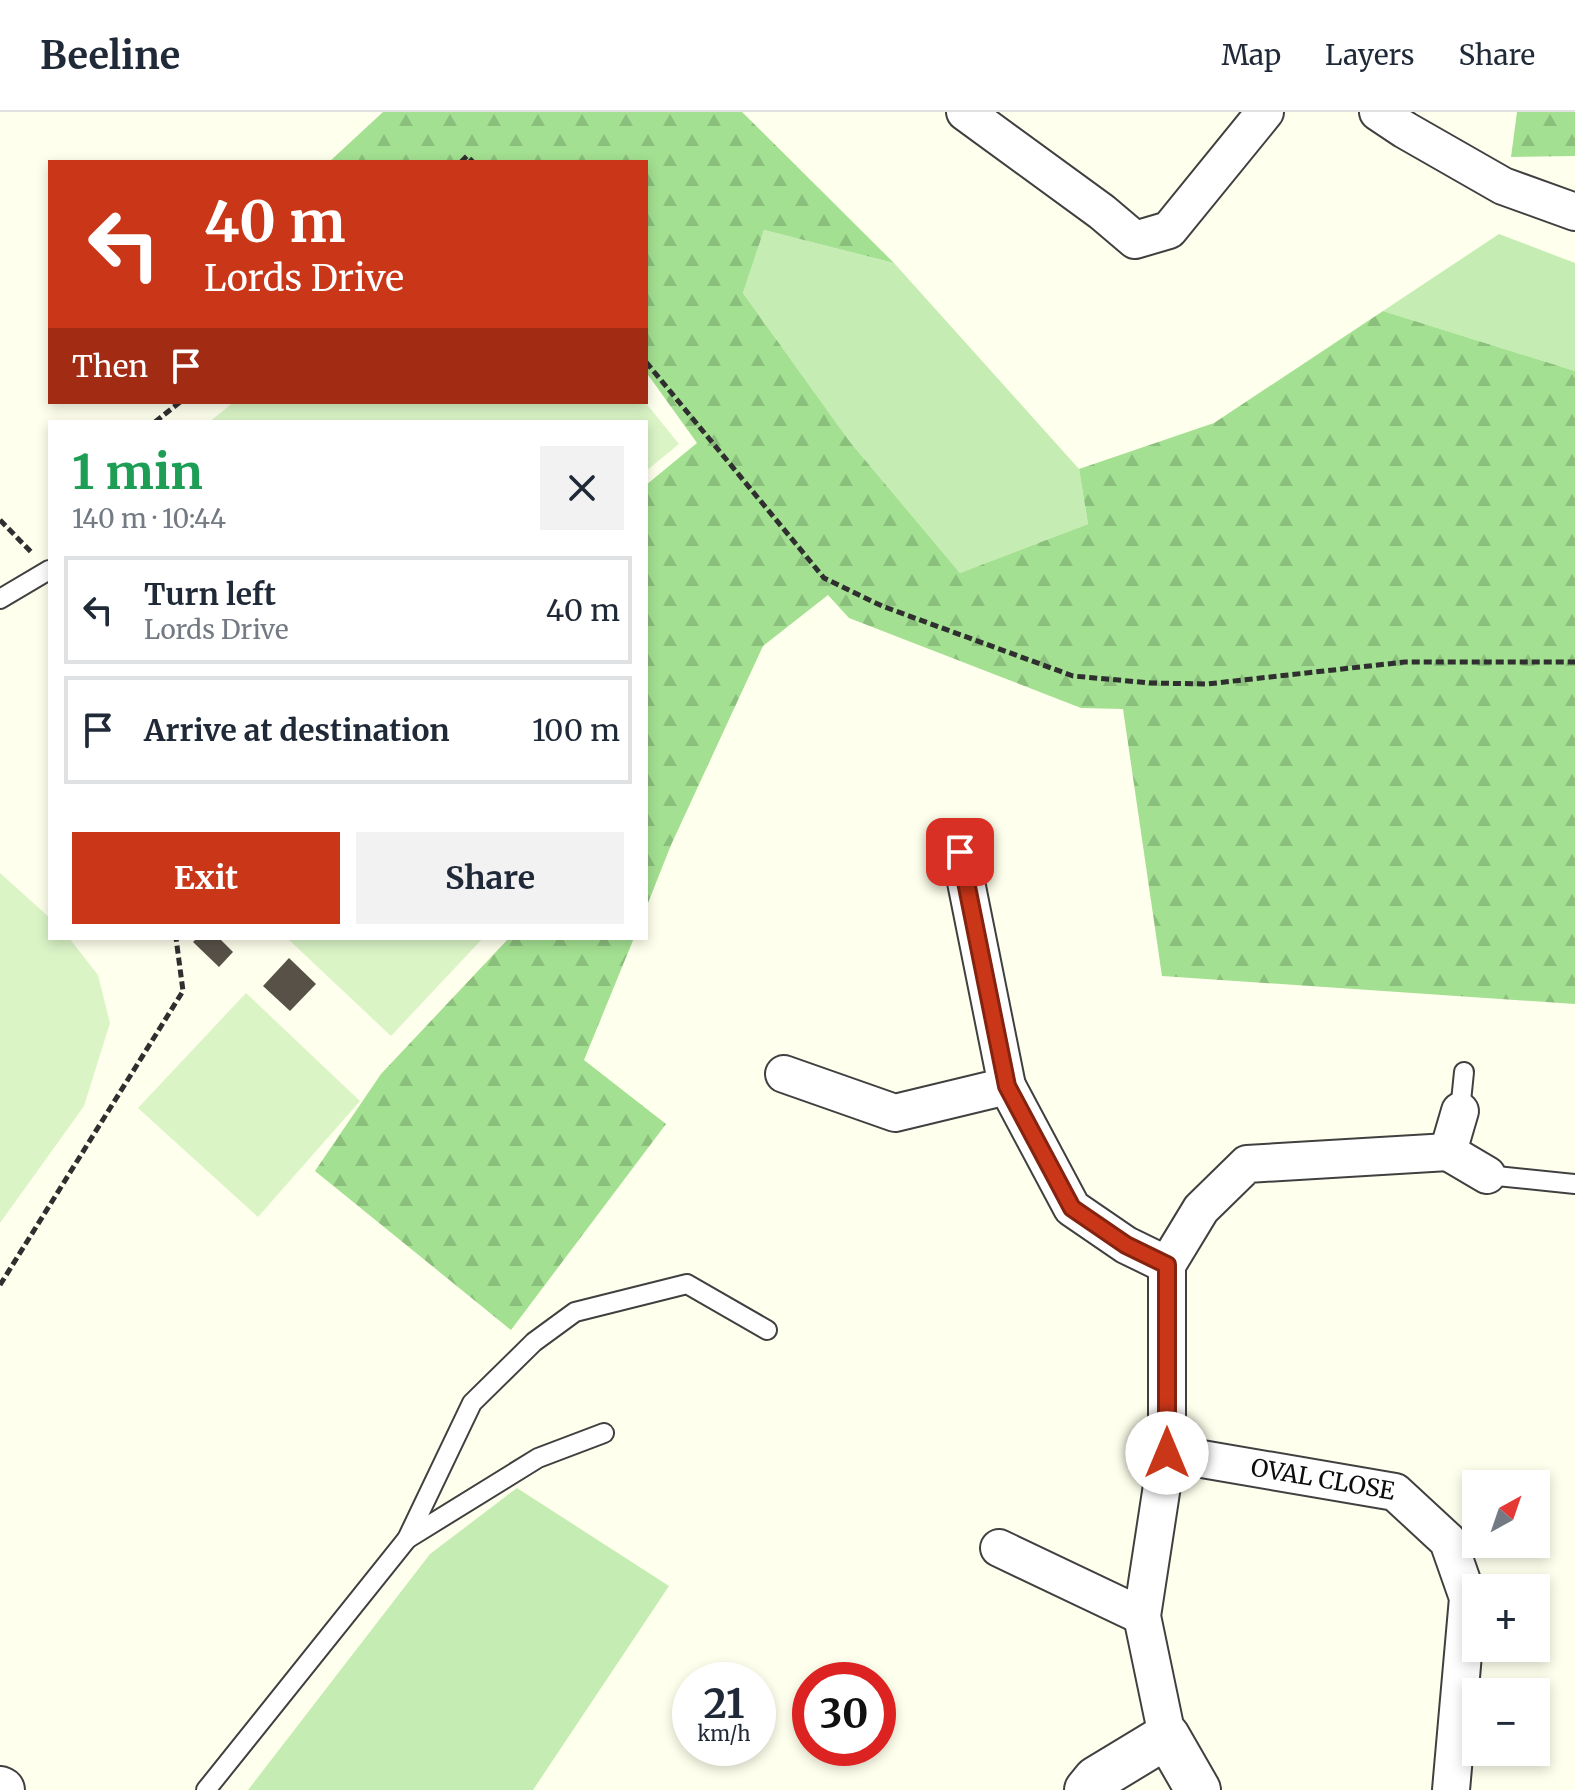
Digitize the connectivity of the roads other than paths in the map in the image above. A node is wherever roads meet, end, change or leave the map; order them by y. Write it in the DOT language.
graph roads {
  1 [pos="965,112"];
  2 [pos="1378,112"];
  3 [pos="1262,114"];
  4 [pos="1575,212"];
  5 [pos="48,571"];
  6 [pos="0,599"];
  7 [pos="960,852"];
  8 [pos="1464,1072"];
  9 [pos="784,1074"];
  10 [pos="1007,1086"];
  11 [pos="1460,1111"];
  12 [pos="1448,1152"];
  13 [pos="1487,1175"];
  14 [pos="1575,1184"];
  15 [pos="1167,1265"];
  16 [pos="767,1330"];
  17 [pos="604,1433"];
  18 [pos="1167,1453"];
  19 [pos="407,1539"];
  20 [pos="999,1548"];
  21 [pos="1142,1616"];
  22 [pos="1167,1736"];
  23 [pos="206,1790"];
  24 [pos="1087,1790"];
  25 [pos="1198,1790"];
  26 [pos="1451,1790"];
  1 -- 3 [label="street"];
  2 -- 4 [label="street"];
  5 -- 6 [label="lane"];
  7 -- 10 [label="street"];
  8 -- 11 [label="lane"];
  9 -- 10 [label="street"];
  10 -- 15 [label="street"];
  11 -- 12 [label="street"];
  12 -- 13 [label="street"];
  12 -- 15 [label="street"];
  13 -- 14 [label="lane"];
  15 -- 18 [label="street"];
  16 -- 19 [label="lane"];
  17 -- 19 [label="lane"];
  18 -- 21 [label="street"];
  18 -- 26 [label="street, OVAL CLOSE"];
  19 -- 23 [label="lane"];
  20 -- 21 [label="street"];
  21 -- 22 [label="street"];
  22 -- 24 [label="street"];
  22 -- 25 [label="street"];
}
